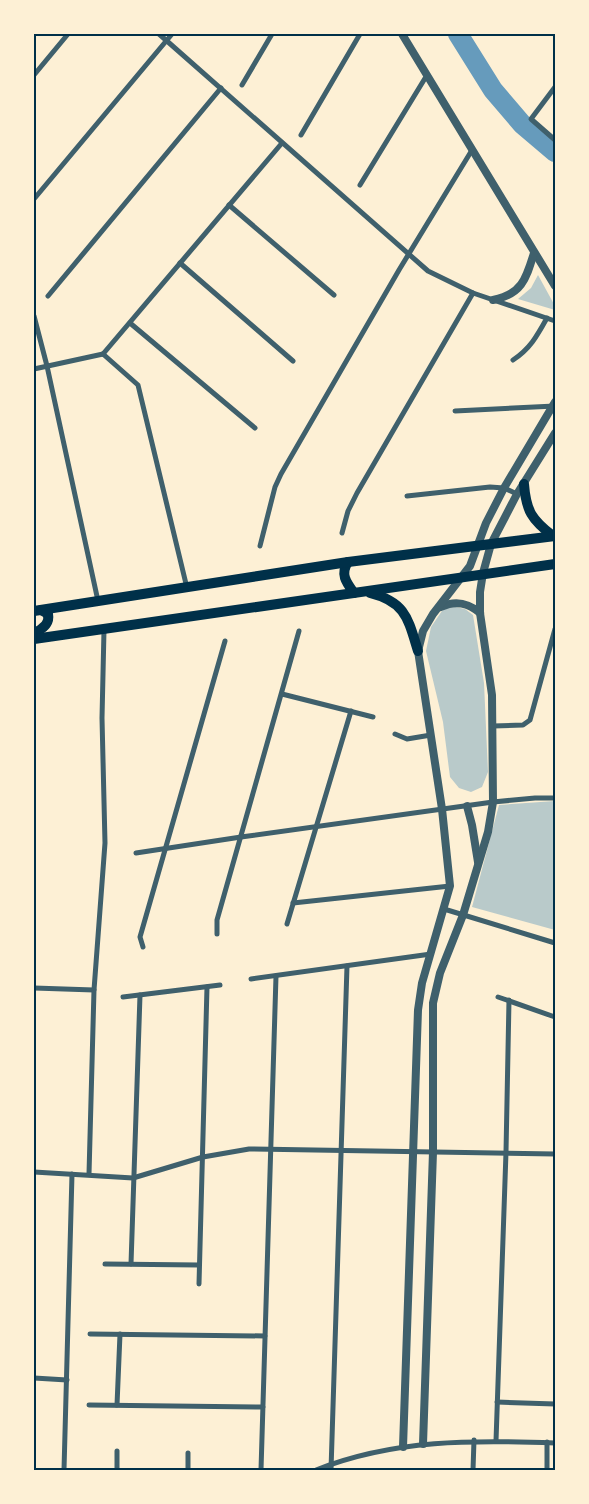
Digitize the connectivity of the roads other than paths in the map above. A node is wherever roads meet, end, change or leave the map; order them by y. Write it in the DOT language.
graph roads {
  1 [pos="68,34"];
  2 [pos="159,34"];
  3 [pos="172,34"];
  4 [pos="272,34"];
  5 [pos="360,34"];
  6 [pos="402,34"];
  7 [pos="168,41"];
  8 [pos="34,75"];
  9 [pos="427,75"];
  10 [pos="242,85"];
  11 [pos="555,87"];
  12 [pos="220,88"];
  13 [pos="301,135"];
  14 [pos="555,140"];
  15 [pos="282,143"];
  16 [pos="472,150"];
  17 [pos="360,186"];
  18 [pos="34,199"];
  19 [pos="229,205"];
  20 [pos="534,253"];
  21 [pos="410,255"];
  22 [pos="180,263"];
  23 [pos="555,286"];
  24 [pos="474,293"];
  25 [pos="334,295"];
  26 [pos="48,296"];
  27 [pos="494,300"];
  28 [pos="34,316"];
  29 [pos="547,318"];
  30 [pos="555,321"];
  31 [pos="130,323"];
  32 [pos="103,354"];
  33 [pos="513,360"];
  34 [pos="293,361"];
  35 [pos="47,366"];
  36 [pos="34,369"];
  37 [pos="555,405"];
  38 [pos="455,411"];
  39 [pos="255,428"];
  40 [pos="555,433"];
  41 [pos="524,484"];
  42 [pos="504,488"];
  43 [pos="517,494"];
  44 [pos="407,496"];
  45 [pos="342,533"];
  46 [pos="554,536"];
  47 [pos="491,544"];
  48 [pos="478,545"];
  49 [pos="260,546"];
  50 [pos="348,562"];
  51 [pos="555,564"];
  52 [pos="483,573"];
  53 [pos="464,576"];
  54 [pos="187,588"];
  55 [pos="359,592"];
  56 [pos="98,602"];
  57 [pos="440,607"];
  58 [pos="37,610"];
  59 [pos="480,612"];
  60 [pos="555,629"];
  61 [pos="104,630"];
  62 [pos="299,631"];
  63 [pos="34,634"];
  64 [pos="34,639"];
  65 [pos="225,641"];
  66 [pos="418,651"];
  67 [pos="282,694"];
  68 [pos="351,712"];
  69 [pos="373,717"];
  70 [pos="493,726"];
  71 [pos="395,734"];
  72 [pos="431,736"];
  73 [pos="555,798"];
  74 [pos="493,802"];
  75 [pos="467,806"];
  76 [pos="442,809"];
  77 [pos="317,826"];
  78 [pos="241,836"];
  79 [pos="164,849"];
  80 [pos="136,853"];
  81 [pos="478,864"];
  82 [pos="450,886"];
  83 [pos="293,903"];
  84 [pos="444,909"];
  85 [pos="463,915"];
  86 [pos="287,924"];
  87 [pos="217,934"];
  88 [pos="555,943"];
  89 [pos="143,947"];
  90 [pos="431,954"];
  91 [pos="347,966"];
  92 [pos="276,976"];
  93 [pos="251,979"];
  94 [pos="220,986"];
  95 [pos="207,987"];
  96 [pos="34,988"];
  97 [pos="94,990"];
  98 [pos="140,995"];
  99 [pos="122,997"];
  100 [pos="498,997"];
  101 [pos="509,1000"];
  102 [pos="555,1017"];
  103 [pos="271,1150"];
  104 [pos="342,1150"];
  105 [pos="414,1151"];
  106 [pos="432,1152"];
  107 [pos="506,1152"];
  108 [pos="555,1154"];
  109 [pos="203,1157"];
  110 [pos="34,1172"];
  111 [pos="72,1174"];
  112 [pos="89,1174"];
  113 [pos="133,1178"];
  114 [pos="105,1264"];
  115 [pos="131,1264"];
  116 [pos="199,1265"];
  117 [pos="199,1284"];
  118 [pos="90,1334"];
  119 [pos="120,1334"];
  120 [pos="266,1336"];
  121 [pos="34,1378"];
  122 [pos="66,1380"];
  123 [pos="497,1402"];
  124 [pos="555,1404"];
  125 [pos="89,1405"];
  126 [pos="117,1405"];
  127 [pos="263,1408"];
  128 [pos="474,1440"];
  129 [pos="496,1441"];
  130 [pos="547,1442"];
  131 [pos="555,1442"];
  132 [pos="423,1444"];
  133 [pos="403,1447"];
  134 [pos="117,1451"];
  135 [pos="188,1453"];
  136 [pos="331,1467"];
  137 [pos="64,1470"];
  138 [pos="117,1470"];
  139 [pos="188,1470"];
  140 [pos="261,1470"];
  141 [pos="316,1470"];
  142 [pos="473,1470"];
  143 [pos="547,1470"];
  1 -- 8 [label="street"];
  2 -- 7 [label="street"];
  3 -- 7 [label="street"];
  4 -- 10 [label="street"];
  5 -- 13 [label="street"];
  6 -- 9 [label="street"];
  7 -- 12 [label="street"];
  7 -- 18 [label="street"];
  9 -- 16 [label="street"];
  9 -- 17 [label="street"];
  11 -- 14 [label="street"];
  12 -- 15 [label="street"];
  12 -- 26 [label="street"];
  15 -- 19 [label="street"];
  15 -- 21 [label="street"];
  16 -- 20 [label="street"];
  16 -- 21 [label="street"];
  19 -- 22 [label="street"];
  19 -- 25 [label="street"];
  20 -- 23 [label="street"];
  20 -- 27 [label="street"];
  21 -- 24 [label="street"];
  21 -- 49 [label="street"];
  22 -- 31 [label="street"];
  22 -- 34 [label="street"];
  24 -- 27 [label="street"];
  24 -- 45 [label="street"];
  27 -- 29 [label="street"];
  28 -- 35 [label="street"];
  29 -- 30 [label="street"];
  29 -- 33 [label="street"];
  31 -- 32 [label="street"];
  31 -- 39 [label="street"];
  32 -- 35 [label="street"];
  32 -- 54 [label="street"];
  35 -- 36 [label="street"];
  35 -- 56 [label="street"];
  37 -- 38 [label="street"];
  37 -- 42 [label="street"];
  40 -- 41 [label="street"];
  41 -- 43 [label="street"];
  41 -- 46 [label="main road"];
  42 -- 43 [label="street"];
  42 -- 44 [label="street"];
  42 -- 48 [label="street"];
  43 -- 47 [label="street"];
  46 -- 47 [label="main road"];
  47 -- 48 [label="main road"];
  47 -- 52 [label="street"];
  48 -- 50 [label="main road"];
  48 -- 53 [label="street"];
  50 -- 54 [label="main road"];
  50 -- 55 [label="main road"];
  51 -- 52 [label="main road"];
  52 -- 53 [label="main road"];
  52 -- 59 [label="street"];
  53 -- 55 [label="main road"];
  53 -- 57 [label="street"];
  54 -- 56 [label="main road"];
  55 -- 61 [label="main road"];
  55 -- 66 [label="main road"];
  56 -- 58 [label="main road"];
  57 -- 59 [label="street"];
  57 -- 66 [label="street"];
  58 -- 63 [label="main road"];
  59 -- 70 [label="street"];
  60 -- 70 [label="street"];
  61 -- 64 [label="main road"];
  61 -- 97 [label="street"];
  62 -- 67 [label="street"];
  65 -- 79 [label="street"];
  66 -- 72 [label="street"];
  67 -- 68 [label="street"];
  67 -- 78 [label="street"];
  68 -- 69 [label="street"];
  68 -- 77 [label="street"];
  70 -- 74 [label="street"];
  71 -- 72 [label="street"];
  72 -- 76 [label="street"];
  73 -- 74 [label="street"];
  74 -- 75 [label="street"];
  74 -- 81 [label="street"];
  75 -- 76 [label="street"];
  75 -- 81 [label="street"];
  76 -- 77 [label="street"];
  76 -- 82 [label="street"];
  77 -- 78 [label="street"];
  77 -- 83 [label="street"];
  78 -- 79 [label="street"];
  78 -- 87 [label="street"];
  79 -- 80 [label="street"];
  79 -- 89 [label="street"];
  81 -- 85 [label="street"];
  82 -- 83 [label="street"];
  82 -- 84 [label="street"];
  83 -- 86 [label="street"];
  84 -- 85 [label="street"];
  84 -- 90 [label="street"];
  85 -- 88 [label="street"];
  85 -- 106 [label="street"];
  90 -- 91 [label="street"];
  90 -- 105 [label="street"];
  91 -- 92 [label="street"];
  91 -- 104 [label="street"];
  92 -- 93 [label="street"];
  92 -- 103 [label="street"];
  94 -- 95 [label="street"];
  95 -- 98 [label="street"];
  95 -- 109 [label="street"];
  96 -- 97 [label="street"];
  97 -- 112 [label="street"];
  98 -- 99 [label="street"];
  98 -- 113 [label="street"];
  100 -- 101 [label="street"];
  101 -- 102 [label="street"];
  101 -- 107 [label="street"];
  103 -- 104 [label="street"];
  103 -- 109 [label="street"];
  103 -- 120 [label="street"];
  104 -- 105 [label="street"];
  104 -- 136 [label="street"];
  105 -- 106 [label="street"];
  105 -- 133 [label="street"];
  106 -- 107 [label="street"];
  106 -- 132 [label="street"];
  107 -- 108 [label="street"];
  107 -- 123 [label="street"];
  109 -- 113 [label="street"];
  109 -- 116 [label="street"];
  110 -- 111 [label="street"];
  111 -- 112 [label="street"];
  111 -- 122 [label="street"];
  112 -- 113 [label="street"];
  113 -- 115 [label="street"];
  114 -- 115 [label="street"];
  115 -- 116 [label="street"];
  116 -- 117 [label="street"];
  118 -- 119 [label="street"];
  119 -- 120 [label="street"];
  119 -- 126 [label="street"];
  120 -- 127 [label="street"];
  121 -- 122 [label="street"];
  122 -- 137 [label="street"];
  123 -- 124 [label="street"];
  123 -- 129 [label="street"];
  125 -- 126 [label="street"];
  126 -- 127 [label="street"];
  127 -- 140 [label="street"];
  128 -- 129 [label="street"];
  128 -- 132 [label="street"];
  128 -- 142 [label="street"];
  129 -- 130 [label="street"];
  130 -- 131 [label="street"];
  130 -- 143 [label="street"];
  132 -- 133 [label="street"];
  133 -- 136 [label="street"];
  134 -- 138 [label="street"];
  135 -- 139 [label="street"];
  136 -- 141 [label="street"];
}
